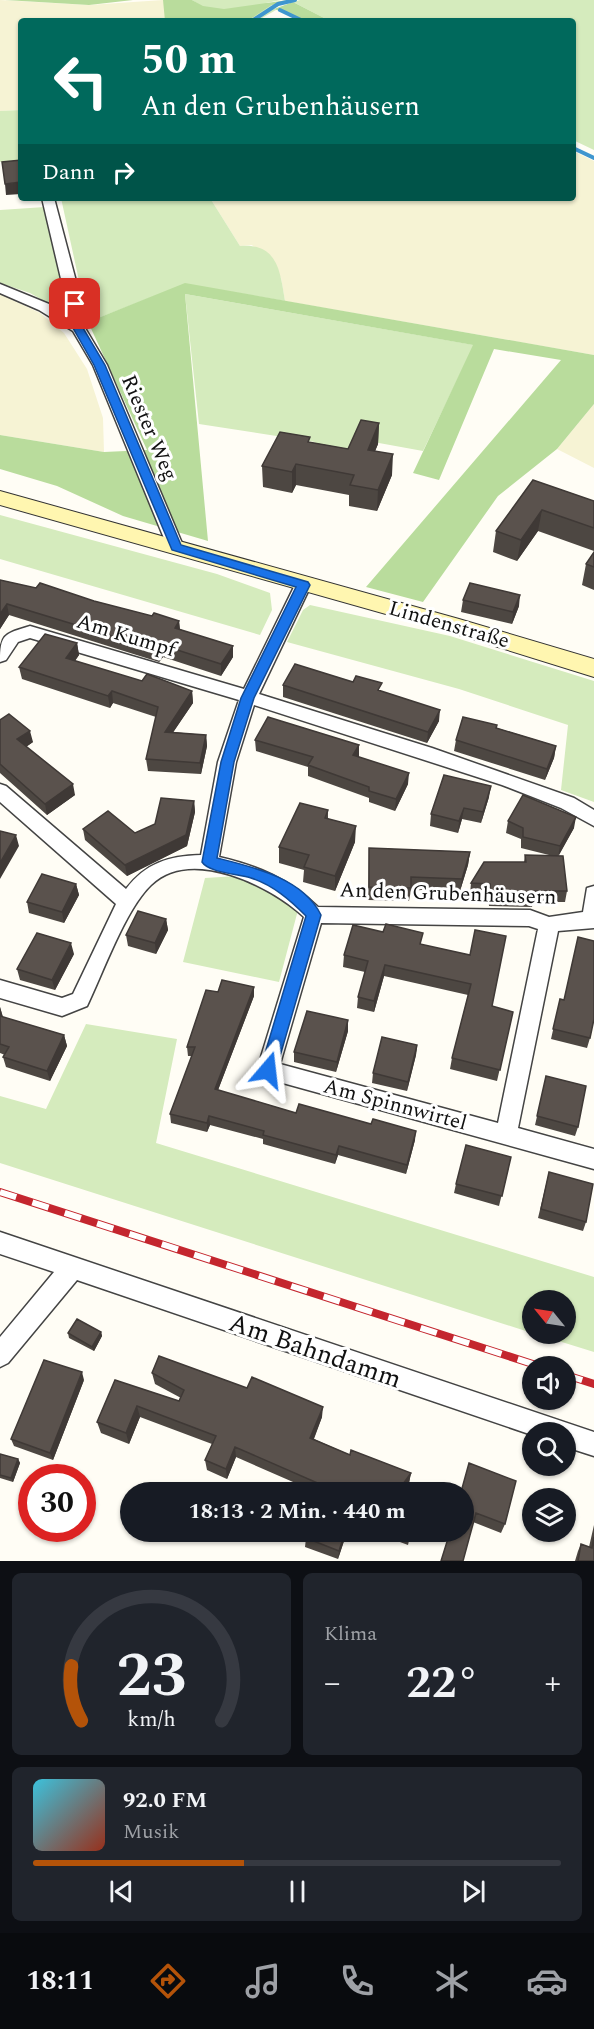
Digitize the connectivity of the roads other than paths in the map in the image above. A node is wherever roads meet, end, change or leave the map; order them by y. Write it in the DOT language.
graph roads {
  1 [pos="49,201"];
  2 [pos="0,288"];
  3 [pos="78,328"];
  4 [pos="0,498"];
  5 [pos="176,548"];
  6 [pos="303,585"];
  7 [pos="0,656"];
  8 [pos="594,668"];
  9 [pos="248,698"];
  10 [pos="0,791"];
  11 [pos="594,819"];
  12 [pos="209,862"];
  13 [pos="594,894"];
  14 [pos="127,903"];
  15 [pos="314,915"];
  16 [pos="593,920"];
  17 [pos="549,925"];
  18 [pos="0,988"];
  19 [pos="506,1135"];
  20 [pos="594,1159"];
  21 [pos="0,1244"];
  22 [pos="72,1269"];
  23 [pos="0,1355"];
  24 [pos="529,1422"];
  25 [pos="576,1438"];
  26 [pos="594,1444"];
  1 -- 3 [label="street, Riester Weg"];
  2 -- 3 [label="street, Riester Weg"];
  3 -- 5 [label="street, Riester Weg"];
  4 -- 5 [label="street, Lindenstraße"];
  5 -- 6 [label="street, Lindenstraße"];
  6 -- 8 [label="street, Lindenstraße"];
  6 -- 9 [label="street"];
  7 -- 9 [label="street, Am Kumpf"];
  9 -- 11 [label="street"];
  9 -- 12 [label="street"];
  10 -- 14 [label="street"];
  12 -- 14 [label="street"];
  12 -- 15 [label="street, An den Grubenhäusern"];
  13 -- 16 [label="street, An den Grubenhäusern"];
  14 -- 18 [label="street"];
  15 -- 17 [label="street, An den Grubenhäusern"];
  15 -- 19 [label="street, Am Spinnwirtel"];
  16 -- 17 [label="street, An den Grubenhäusern"];
  17 -- 19 [label="street"];
  19 -- 20 [label="street, Am Spinnwirtel"];
  21 -- 22 [label="street, Am Bahndamm"];
  22 -- 23 [label="street"];
  22 -- 24 [label="street, Am Bahndamm"];
  25 -- 26 [label="street"];
}
